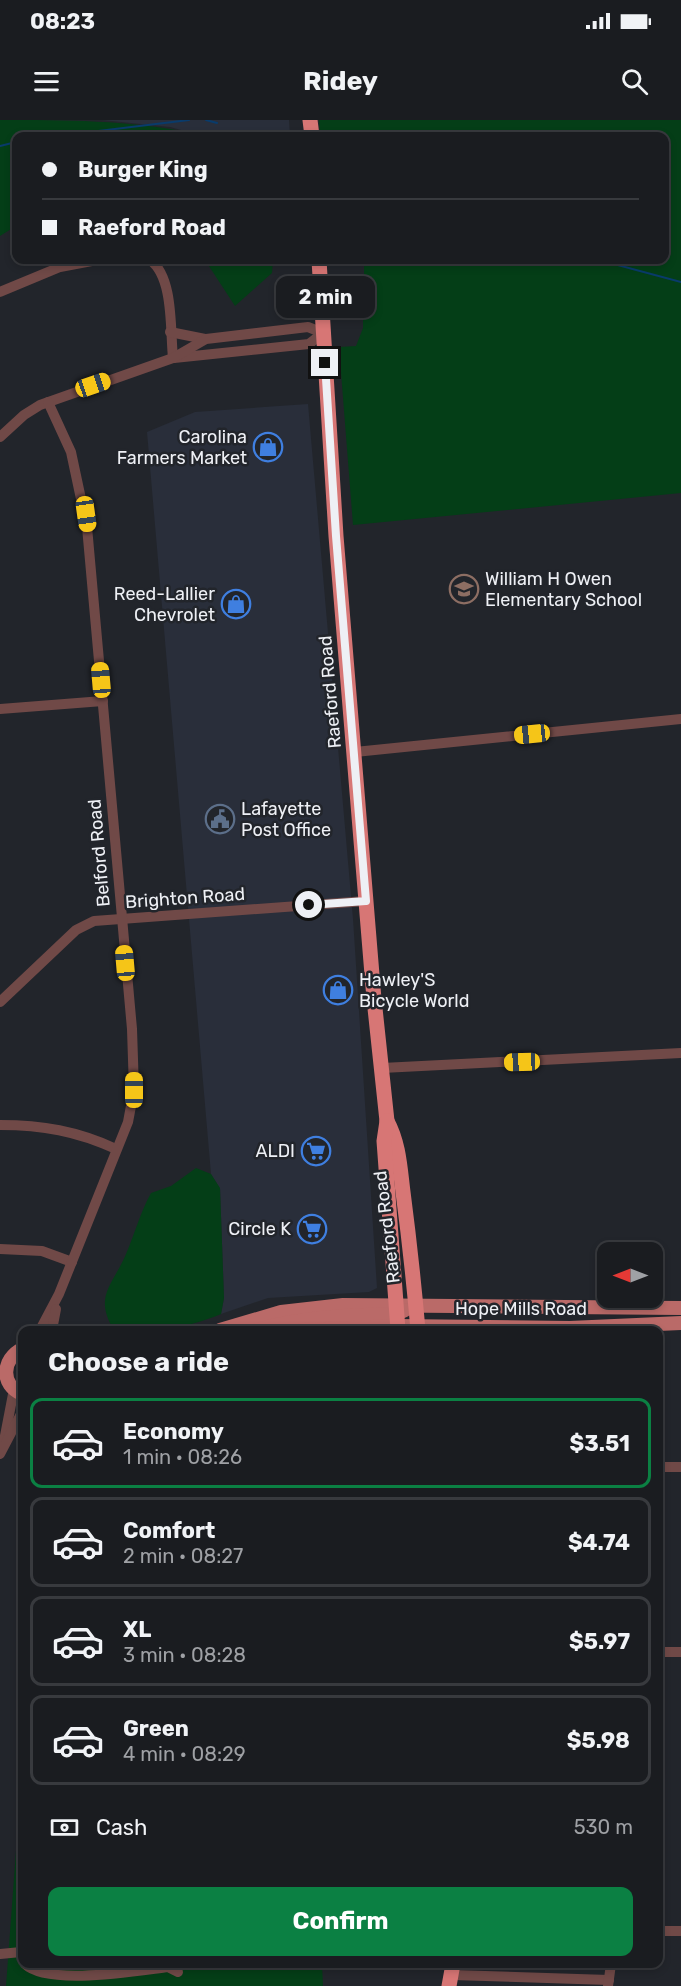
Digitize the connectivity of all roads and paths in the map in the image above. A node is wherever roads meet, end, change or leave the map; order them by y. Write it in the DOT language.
graph roads {
  1 [pos="80,264"];
  2 [pos="154,264"];
  3 [pos="319,264"];
  4 [pos="0,292"];
  5 [pos="170,332"];
  6 [pos="323,333"];
  7 [pos="206,339"];
  8 [pos="173,358"];
  9 [pos="48,402"];
  10 [pos="0,437"];
  11 [pos="103,701"];
  12 [pos="0,709"];
  13 [pos="681,719"];
  14 [pos="355,752"];
  15 [pos="366,901"];
  16 [pos="121,919"];
  17 [pos="0,1002"];
  18 [pos="681,1053"];
  19 [pos="382,1068"];
  20 [pos="387,1121"];
  21 [pos="0,1125"];
  22 [pos="116,1149"];
  23 [pos="0,1249"];
  24 [pos="72,1262"];
  25 [pos="59,1294"];
  26 [pos="416,1305"];
  27 [pos="681,1308"];
  28 [pos="397,1319"];
  29 [pos="681,1323"];
  30 [pos="42,1326"];
  31 [pos="53,1326"];
  32 [pos="233,1326"];
  33 [pos="275,1326"];
  34 [pos="337,1326"];
  35 [pos="412,1326"];
  36 [pos="418,1326"];
  37 [pos="626,1326"];
  38 [pos="18,1351"];
  39 [pos="5,1359"];
  40 [pos="12,1388"];
  41 [pos="18,1419"];
  42 [pos="1,1450"];
  43 [pos="663,1467"];
  44 [pos="681,1467"];
  45 [pos="663,1652"];
  46 [pos="681,1652"];
  47 [pos="663,1931"];
  48 [pos="681,1931"];
  49 [pos="18,1952"];
  50 [pos="0,1954"];
  51 [pos="30,1968"];
  52 [pos="163,1968"];
  53 [pos="170,1968"];
  54 [pos="610,1968"];
  55 [pos="178,1972"];
  56 [pos="451,1975"];
  57 [pos="608,1983"];
  1 -- 4 [label="street"];
  2 -- 5 [label="street"];
  3 -- 6 [label="highway, Raeford Road"];
  5 -- 7 [label="street"];
  5 -- 8 [label="street"];
  6 -- 7 [label="street"];
  6 -- 8 [label="street"];
  6 -- 14 [label="highway, Raeford Road"];
  7 -- 8 [label="street"];
  8 -- 9 [label="street"];
  9 -- 10 [label="street"];
  9 -- 11 [label="street, Belford Road"];
  11 -- 12 [label="street"];
  11 -- 16 [label="street, Belford Road"];
  13 -- 14 [label="street"];
  14 -- 15 [label="highway, Raeford Road"];
  15 -- 16 [label="street, Brighton Road"];
  15 -- 19 [label="highway, Raeford Road"];
  16 -- 17 [label="street, Brighton Road"];
  16 -- 22 [label="street, Belford Road"];
  18 -- 19 [label="street"];
  19 -- 20 [label="highway, Raeford Road"];
  20 -- 26 [label="highway, Raeford Road"];
  20 -- 28 [label="highway, Raeford Road"];
  21 -- 22 [label="street"];
  22 -- 24 [label="street, Belford Road"];
  23 -- 24 [label="street"];
  24 -- 25 [label="street, Belford Road"];
  25 -- 30 [label="street, Belford Road"];
  25 -- 31 [label="street, Belford Road"];
  26 -- 27 [label="main road, Hope Mills Road"];
  26 -- 28 [label="main road, Hope Mills Road"];
  26 -- 36 [label="highway, Raeford Road"];
  28 -- 32 [label="main road"];
  28 -- 33 [label="main road"];
  28 -- 34 [label="main road"];
  28 -- 35 [label="main road, Hope Mills Road"];
  29 -- 37 [label="main road, Hope Mills Road"];
  38 -- 39 [label="main road"];
  39 -- 40 [label="main road"];
  40 -- 42 [label="street"];
  41 -- 42 [label="street"];
  43 -- 44 [label="street"];
  45 -- 46 [label="street"];
  47 -- 48 [label="street"];
  49 -- 50 [label="street"];
  51 -- 52 [label="street"];
  53 -- 55 [label="street"];
  54 -- 57 [label="street"];
  56 -- 57 [label="street"];
}
